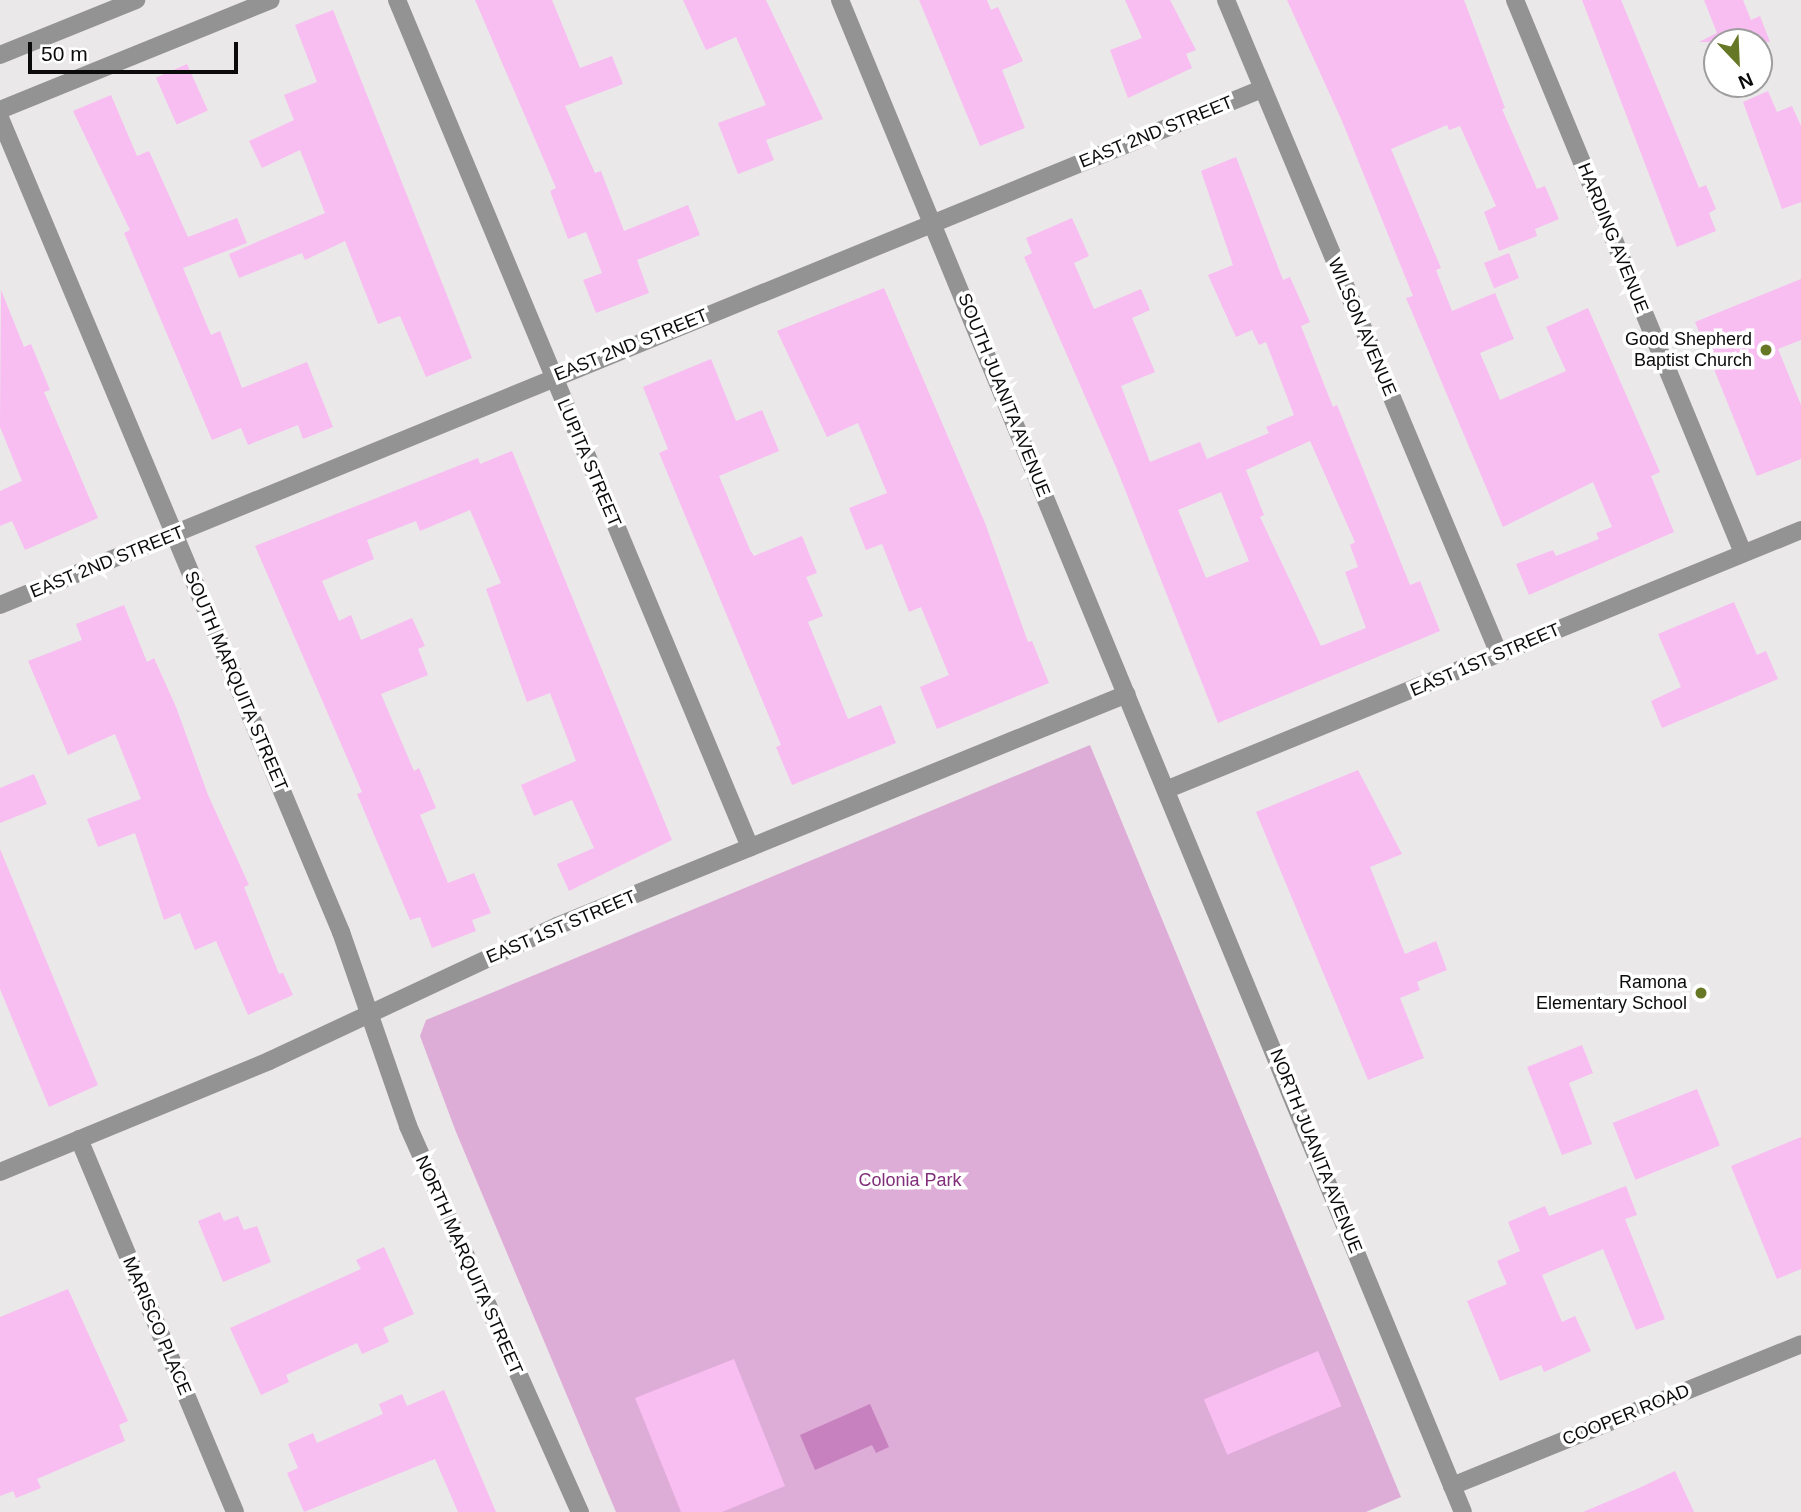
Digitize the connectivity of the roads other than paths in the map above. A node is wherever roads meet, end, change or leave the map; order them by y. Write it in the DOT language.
graph roads {
  1 [pos="136,0"];
  2 [pos="271,0"];
  3 [pos="397,0"];
  4 [pos="841,0"];
  5 [pos="1226,0"];
  6 [pos="1515,0"];
  7 [pos="0,55"];
  8 [pos="1262,89"];
  9 [pos="0,110"];
  10 [pos="0,118"];
  11 [pos="934,223"];
  12 [pos="553,377"];
  13 [pos="1801,530"];
  14 [pos="175,534"];
  15 [pos="1743,554"];
  16 [pos="0,605"];
  17 [pos="1499,654"];
  18 [pos="1127,694"];
  19 [pos="1168,789"];
  20 [pos="751,847"];
  21 [pos="368,1014"];
  22 [pos="79,1139"];
  23 [pos="0,1172"];
  24 [pos="1801,1344"];
  25 [pos="1452,1486"];
  26 [pos="235,1512"];
  27 [pos="580,1512"];
  28 [pos="1463,1512"];
  1 -- 7 [label="street"];
  2 -- 9 [label="street"];
  3 -- 12 [label="street, LUPITA STREET"];
  4 -- 11 [label="street, SOUTH JUANITA AVENUE"];
  5 -- 8 [label="street, WILSON AVENUE"];
  6 -- 15 [label="street, HARDING AVENUE"];
  8 -- 11 [label="street, EAST 2ND STREET"];
  8 -- 17 [label="street, WILSON AVENUE"];
  10 -- 14 [label="street, SOUTH MARQUITA STREET"];
  11 -- 12 [label="street, EAST 2ND STREET"];
  11 -- 18 [label="street, SOUTH JUANITA AVENUE"];
  12 -- 14 [label="street, EAST 2ND STREET"];
  12 -- 20 [label="street, LUPITA STREET"];
  13 -- 15 [label="street, EAST 1ST STREET"];
  14 -- 16 [label="street, EAST 2ND STREET"];
  14 -- 21 [label="street, SOUTH MARQUITA STREET"];
  15 -- 17 [label="street, EAST 1ST STREET"];
  17 -- 19 [label="street, EAST 1ST STREET"];
  18 -- 19 [label="street, SOUTH JUANITA AVENUE"];
  18 -- 20 [label="street, EAST 1ST STREET"];
  19 -- 25 [label="street, NORTH JUANITA AVENUE"];
  20 -- 21 [label="street, EAST 1ST STREET"];
  21 -- 22 [label="street, EAST 1ST STREET"];
  21 -- 27 [label="street, NORTH MARQUITA STREET"];
  22 -- 23 [label="street, EAST 1ST STREET"];
  22 -- 26 [label="street, MARISCO PLACE"];
  24 -- 25 [label="street, COOPER ROAD"];
  25 -- 28 [label="street, NORTH JUANITA AVENUE"];
}
